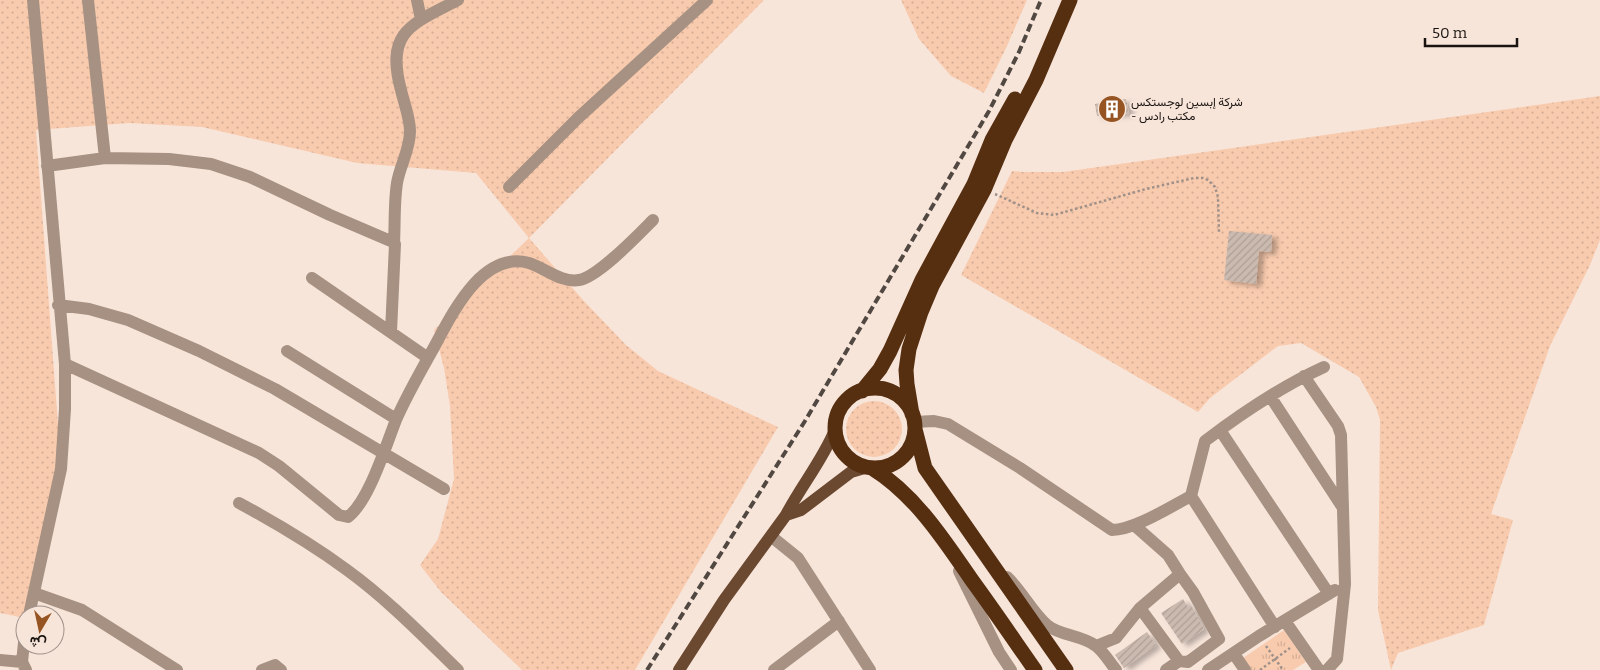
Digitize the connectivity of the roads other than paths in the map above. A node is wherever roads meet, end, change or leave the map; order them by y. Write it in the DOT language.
graph roads {
  1 [pos="33,0"];
  2 [pos="88,0"];
  3 [pos="417,0"];
  4 [pos="458,0"];
  5 [pos="708,0"];
  6 [pos="1060,0"];
  7 [pos="1070,0"];
  8 [pos="421,19"];
  9 [pos="105,158"];
  10 [pos="47,166"];
  11 [pos="509,187"];
  12 [pos="652,220"];
  13 [pos="394,244"];
  14 [pos="312,278"];
  15 [pos="58,305"];
  16 [pos="391,332"];
  17 [pos="287,351"];
  18 [pos="428,358"];
  19 [pos="65,364"];
  20 [pos="1324,367"];
  21 [pos="1304,376"];
  22 [pos="862,391"];
  23 [pos="1270,396"];
  24 [pos="396,419"];
  25 [pos="914,422"];
  26 [pos="835,430"];
  27 [pos="1220,430"];
  28 [pos="384,454"];
  29 [pos="870,468"];
  30 [pos="444,489"];
  31 [pos="1191,496"];
  32 [pos="239,503"];
  33 [pos="1343,508"];
  34 [pos="786,516"];
  35 [pos="1134,525"];
  36 [pos="772,537"];
  37 [pos="944,539"];
  38 [pos="992,565"];
  39 [pos="1180,574"];
  40 [pos="1345,584"];
  41 [pos="34,593"];
  42 [pos="1329,594"];
  43 [pos="31,605"];
  44 [pos="1140,608"];
  45 [pos="839,622"];
  46 [pos="1280,624"];
  47 [pos="1096,646"];
  48 [pos="1234,654"];
  49 [pos="0,660"];
  50 [pos="1179,661"];
  51 [pos="24,666"];
  52 [pos="177,670"];
  53 [pos="262,670"];
  54 [pos="281,670"];
  55 [pos="458,670"];
  56 [pos="679,670"];
  57 [pos="774,670"];
  58 [pos="870,670"];
  59 [pos="1011,670"];
  60 [pos="1035,670"];
  61 [pos="1066,670"];
  62 [pos="1116,670"];
  63 [pos="1166,670"];
  64 [pos="1208,670"];
  65 [pos="1245,670"];
  66 [pos="1319,670"];
  67 [pos="1327,670"];
  1 -- 10 [label="street"];
  2 -- 9 [label="street"];
  3 -- 8 [label="street"];
  4 -- 8 [label="street"];
  5 -- 11 [label="street"];
  6 -- 22 [label="highway"];
  7 -- 25 [label="highway"];
  8 -- 13 [label="street"];
  9 -- 10 [label="street"];
  9 -- 13 [label="street"];
  10 -- 15 [label="street"];
  12 -- 18 [label="street"];
  13 -- 16 [label="street"];
  14 -- 16 [label="street"];
  15 -- 19 [label="street"];
  15 -- 28 [label="street"];
  16 -- 18 [label="street"];
  17 -- 24 [label="street"];
  18 -- 24 [label="street"];
  19 -- 28 [label="street"];
  19 -- 41 [label="street"];
  20 -- 21 [label="street"];
  21 -- 23 [label="street"];
  21 -- 33 [label="street"];
  22 -- 25 [label="highway"];
  22 -- 26 [label="highway"];
  23 -- 27 [label="street"];
  23 -- 33 [label="street"];
  24 -- 28 [label="street"];
  25 -- 29 [label="highway"];
  25 -- 35 [label="street"];
  25 -- 38 [label="highway"];
  26 -- 29 [label="highway"];
  26 -- 34 [label="main road"];
  27 -- 31 [label="street"];
  27 -- 42 [label="street"];
  28 -- 30 [label="street"];
  29 -- 34 [label="main road"];
  29 -- 37 [label="highway"];
  31 -- 35 [label="street"];
  31 -- 46 [label="street"];
  32 -- 55 [label="street"];
  33 -- 40 [label="street"];
  34 -- 36 [label="main road"];
  35 -- 39 [label="street"];
  36 -- 45 [label="street"];
  36 -- 56 [label="main road"];
  37 -- 59 [label="street"];
  37 -- 60 [label="highway"];
  38 -- 47 [label="street"];
  38 -- 61 [label="highway"];
  39 -- 44 [label="street"];
  39 -- 50 [label="street"];
  40 -- 42 [label="street"];
  40 -- 67 [label="street"];
  41 -- 43 [label="street"];
  41 -- 52 [label="street"];
  42 -- 46 [label="street"];
  44 -- 47 [label="street"];
  44 -- 50 [label="street"];
  45 -- 57 [label="street"];
  45 -- 58 [label="street"];
  46 -- 48 [label="street"];
  46 -- 66 [label="street"];
  47 -- 62 [label="street"];
  48 -- 64 [label="street"];
  48 -- 65 [label="street"];
  49 -- 51 [label="street"];
  50 -- 63 [label="street"];
  53 -- 54 [label="street"];
}
